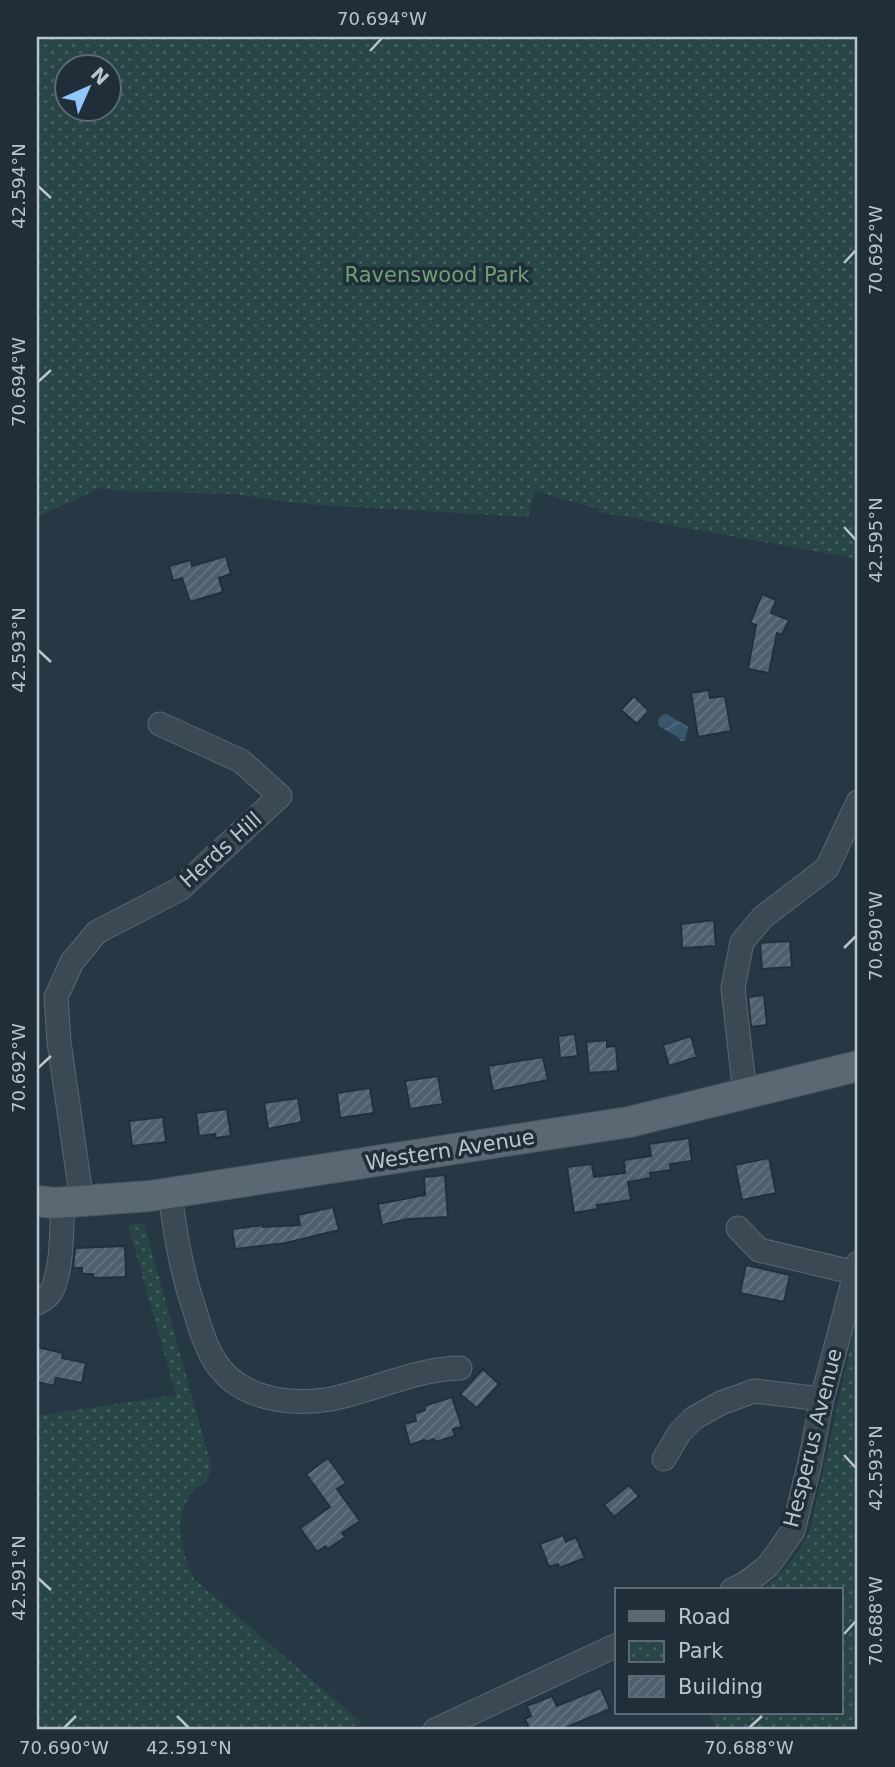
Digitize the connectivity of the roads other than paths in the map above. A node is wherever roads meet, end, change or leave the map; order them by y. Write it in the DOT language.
graph roads {
  1 [pos="160,724"];
  2 [pos="858,802"];
  3 [pos="858,1066"];
  4 [pos="745,1094"];
  5 [pos="170,1193"];
  6 [pos="61,1202"];
  7 [pos="738,1228"];
  8 [pos="857,1268"];
  9 [pos="37,1303"];
  10 [pos="460,1368"];
  11 [pos="822,1399"];
  12 [pos="664,1459"];
  13 [pos="736,1588"];
  14 [pos="615,1647"];
  15 [pos="470,1722"];
  16 [pos="435,1730"];
  1 -- 6 [label="street, Herds Hill"];
  2 -- 4 [label="street"];
  3 -- 4 [label="main road, Western Avenue"];
  4 -- 5 [label="main road, Western Avenue"];
  5 -- 6 [label="main road, Western Avenue"];
  5 -- 10 [label="street"];
  6 -- 9 [label="street"];
  7 -- 8 [label="street"];
  8 -- 11 [label="street, Hesperus Avenue"];
  11 -- 12 [label="street"];
  11 -- 13 [label="street, Hesperus Avenue"];
  14 -- 15 [label="street"];
  15 -- 16 [label="street"];
}
